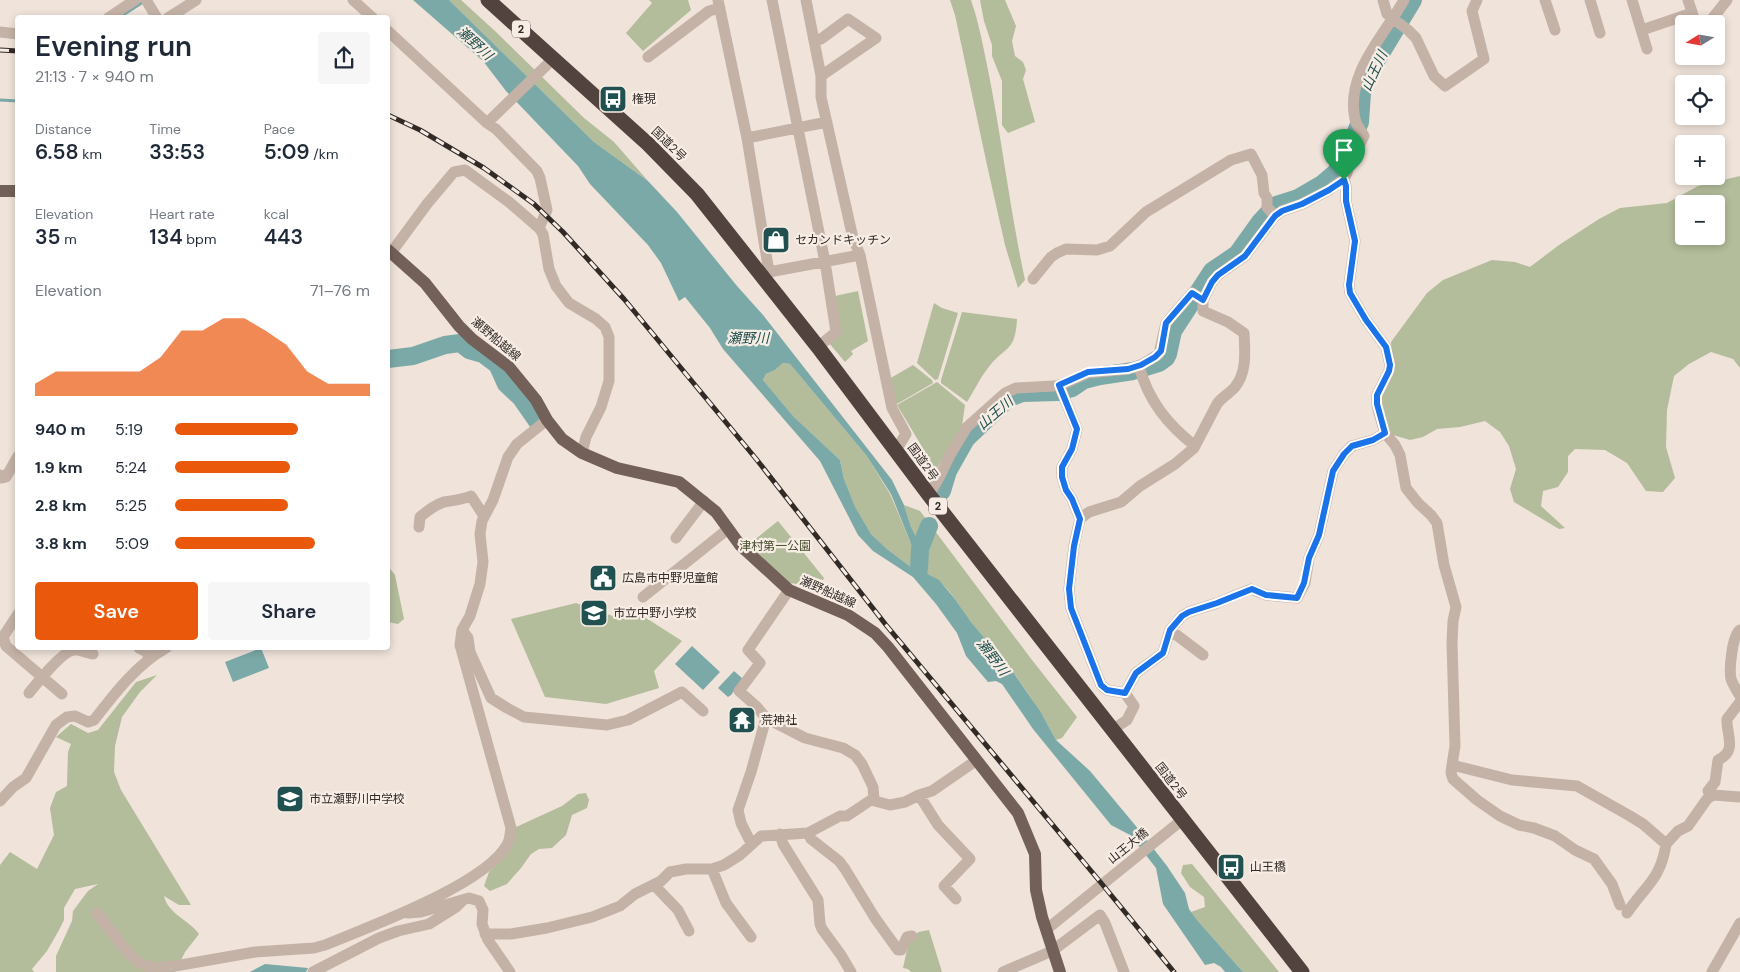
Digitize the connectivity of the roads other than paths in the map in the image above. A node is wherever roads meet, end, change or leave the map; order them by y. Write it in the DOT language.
graph roads {
  1 [pos="135,0"];
  2 [pos="196,0"];
  3 [pos="353,0"];
  4 [pos="488,0"];
  5 [pos="772,0"];
  6 [pos="806,0"];
  7 [pos="1384,0"];
  8 [pos="1404,0"];
  9 [pos="1477,0"];
  10 [pos="1545,0"];
  11 [pos="1590,0"];
  12 [pos="1632,0"];
  13 [pos="1688,0"];
  14 [pos="148,2"];
  15 [pos="1724,2"];
  16 [pos="719,4"];
  17 [pos="112,15"];
  18 [pos="156,15"];
  19 [pos="173,15"];
  20 [pos="369,15"];
  21 [pos="1693,15"];
  22 [pos="1715,15"];
  23 [pos="1395,21"];
  24 [pos="1675,22"];
  25 [pos="1555,30"];
  26 [pos="1642,30"];
  27 [pos="0,32"];
  28 [pos="1600,32"];
  29 [pos="390,33"];
  30 [pos="15,34"];
  31 [pos="814,41"];
  32 [pos="1647,49"];
  33 [pos="648,57"];
  34 [pos="553,58"];
  35 [pos="821,76"];
  36 [pos="827,122"];
  37 [pos="487,123"];
  38 [pos="796,128"];
  39 [pos="747,138"];
  40 [pos="1344,180"];
  41 [pos="0,191"];
  42 [pos="15,191"];
  43 [pos="1272,213"];
  44 [pos="539,228"];
  45 [pos="390,251"];
  46 [pos="390,253"];
  47 [pos="860,255"];
  48 [pos="825,262"];
  49 [pos="766,275"];
  50 [pos="1034,279"];
  51 [pos="1200,298"];
  52 [pos="818,347"];
  53 [pos="1140,369"];
  54 [pos="1061,388"];
  55 [pos="547,420"];
  56 [pos="1385,433"];
  57 [pos="1195,446"];
  58 [pos="896,450"];
  59 [pos="582,453"];
  60 [pos="15,461"];
  61 [pos="0,475"];
  62 [pos="929,495"];
  63 [pos="704,501"];
  64 [pos="484,516"];
  65 [pos="1080,519"];
  66 [pos="419,527"];
  67 [pos="728,529"];
  68 [pos="676,538"];
  69 [pos="789,590"];
  70 [pos="643,597"];
  71 [pos="15,618"];
  72 [pos="462,630"];
  73 [pos="1170,630"];
  74 [pos="1740,630"];
  75 [pos="2,638"];
  76 [pos="72,650"];
  77 [pos="81,650"];
  78 [pos="143,650"];
  79 [pos="162,650"];
  80 [pos="93,654"];
  81 [pos="1203,655"];
  82 [pos="150,657"];
  83 [pos="42,678"];
  84 [pos="30,693"];
  85 [pos="1125,693"];
  86 [pos="62,694"];
  87 [pos="1740,696"];
  88 [pos="1740,702"];
  89 [pos="703,710"];
  90 [pos="766,718"];
  91 [pos="1112,730"];
  92 [pos="977,760"];
  93 [pos="1452,765"];
  94 [pos="919,795"];
  95 [pos="1712,795"];
  96 [pos="1740,798"];
  97 [pos="874,800"];
  98 [pos="0,801"];
  99 [pos="1182,820"];
  100 [pos="808,833"];
  101 [pos="780,834"];
  102 [pos="751,843"];
  103 [pos="1666,844"];
  104 [pos="712,869"];
  105 [pos="654,885"];
  106 [pos="956,899"];
  107 [pos="463,900"];
  108 [pos="97,913"];
  109 [pos="399,914"];
  110 [pos="1740,923"];
  111 [pos="1046,929"];
  112 [pos="689,931"];
  113 [pos="485,934"];
  114 [pos="912,936"];
  115 [pos="751,937"];
  116 [pos="1052,951"];
  117 [pos="312,972"];
  118 [pos="510,972"];
  119 [pos="851,972"];
  120 [pos="1003,972"];
  121 [pos="1060,972"];
  122 [pos="1124,972"];
  123 [pos="1302,972"];
  124 [pos="1712,972"];
  1 -- 17 [label="street"];
  2 -- 19 [label="street"];
  3 -- 20 [label="street"];
  4 -- 34 [label="highway, 国道2号 / 2"];
  5 -- 38 [label="street"];
  6 -- 31 [label="street"];
  7 -- 23 [label="street"];
  8 -- 23 [label="street"];
  9 -- 23 [label="street"];
  10 -- 25 [label="street"];
  11 -- 28 [label="street"];
  12 -- 26 [label="street"];
  13 -- 21 [label="street"];
  14 -- 18 [label="street"];
  15 -- 22 [label="street"];
  16 -- 33 [label="street"];
  16 -- 39 [label="street"];
  23 -- 40 [label="street"];
  24 -- 26 [label="street"];
  26 -- 32 [label="street"];
  27 -- 30 [label="street"];
  29 -- 37 [label="street"];
  31 -- 35 [label="street"];
  31 -- 35 [label="street"];
  34 -- 37 [label="street"];
  34 -- 49 [label="highway, 国道2号 / 2"];
  35 -- 36 [label="street"];
  36 -- 38 [label="street"];
  36 -- 47 [label="street"];
  37 -- 44 [label="street"];
  38 -- 39 [label="street"];
  38 -- 48 [label="street"];
  39 -- 49 [label="street"];
  40 -- 43 [label="street"];
  40 -- 56 [label="street"];
  41 -- 42 [label="main road"];
  43 -- 50 [label="street"];
  43 -- 51 [label="street"];
  44 -- 45 [label="street"];
  44 -- 59 [label="street"];
  46 -- 55 [label="main road, 瀬野船越線"];
  47 -- 48 [label="street"];
  47 -- 58 [label="street"];
  48 -- 49 [label="street"];
  48 -- 52 [label="street"];
  49 -- 52 [label="highway, 国道2号 / 2"];
  51 -- 53 [label="street"];
  51 -- 57 [label="street"];
  52 -- 58 [label="highway, 国道2号 / 2"];
  53 -- 54 [label="street"];
  53 -- 57 [label="street"];
  54 -- 62 [label="street"];
  54 -- 65 [label="street"];
  55 -- 59 [label="main road, 瀬野船越線"];
  55 -- 64 [label="street"];
  56 -- 73 [label="street"];
  56 -- 93 [label="street"];
  57 -- 65 [label="street"];
  58 -- 62 [label="highway, 国道2号 / 2"];
  59 -- 63 [label="main road, 瀬野船越線"];
  60 -- 61 [label="street"];
  62 -- 91 [label="highway, 国道2号 / 2"];
  63 -- 67 [label="main road, 瀬野船越線"];
  63 -- 68 [label="street"];
  64 -- 66 [label="street"];
  64 -- 72 [label="street"];
  65 -- 85 [label="street"];
  67 -- 69 [label="main road, 瀬野船越線"];
  67 -- 70 [label="street"];
  69 -- 90 [label="street"];
  69 -- 92 [label="main road, 瀬野船越線"];
  71 -- 75 [label="street"];
  72 -- 89 [label="street"];
  72 -- 109 [label="street"];
  73 -- 81 [label="street"];
  73 -- 85 [label="street"];
  74 -- 87 [label="street"];
  75 -- 83 [label="street"];
  76 -- 83 [label="street"];
  77 -- 80 [label="street"];
  78 -- 82 [label="street"];
  79 -- 82 [label="street"];
  82 -- 98 [label="street"];
  83 -- 84 [label="street"];
  83 -- 86 [label="street"];
  85 -- 91 [label="street"];
  88 -- 95 [label="street"];
  90 -- 97 [label="street"];
  90 -- 102 [label="street"];
  91 -- 99 [label="highway, 国道2号 / 2"];
  92 -- 94 [label="street"];
  92 -- 111 [label="main road, 瀬野船越線"];
  93 -- 103 [label="street"];
  93 -- 103 [label="street"];
  94 -- 97 [label="street"];
  94 -- 106 [label="street"];
  95 -- 96 [label="street"];
  95 -- 103 [label="street"];
  97 -- 100 [label="street"];
  99 -- 111 [label="street, 山王大橋"];
  99 -- 123 [label="highway, 国道2号 / 2"];
  100 -- 101 [label="street"];
  100 -- 114 [label="street"];
  101 -- 102 [label="street"];
  101 -- 119 [label="street"];
  102 -- 104 [label="street"];
  104 -- 105 [label="street"];
  104 -- 115 [label="street"];
  105 -- 112 [label="street"];
  105 -- 113 [label="street"];
  107 -- 109 [label="street"];
  107 -- 113 [label="street"];
  107 -- 117 [label="street"];
  108 -- 109 [label="street"];
  110 -- 124 [label="street"];
  111 -- 116 [label="main road, 瀬野船越線"];
  113 -- 118 [label="street"];
  116 -- 120 [label="street"];
  116 -- 121 [label="main road, 瀬野船越線"];
  116 -- 122 [label="street"];
}
